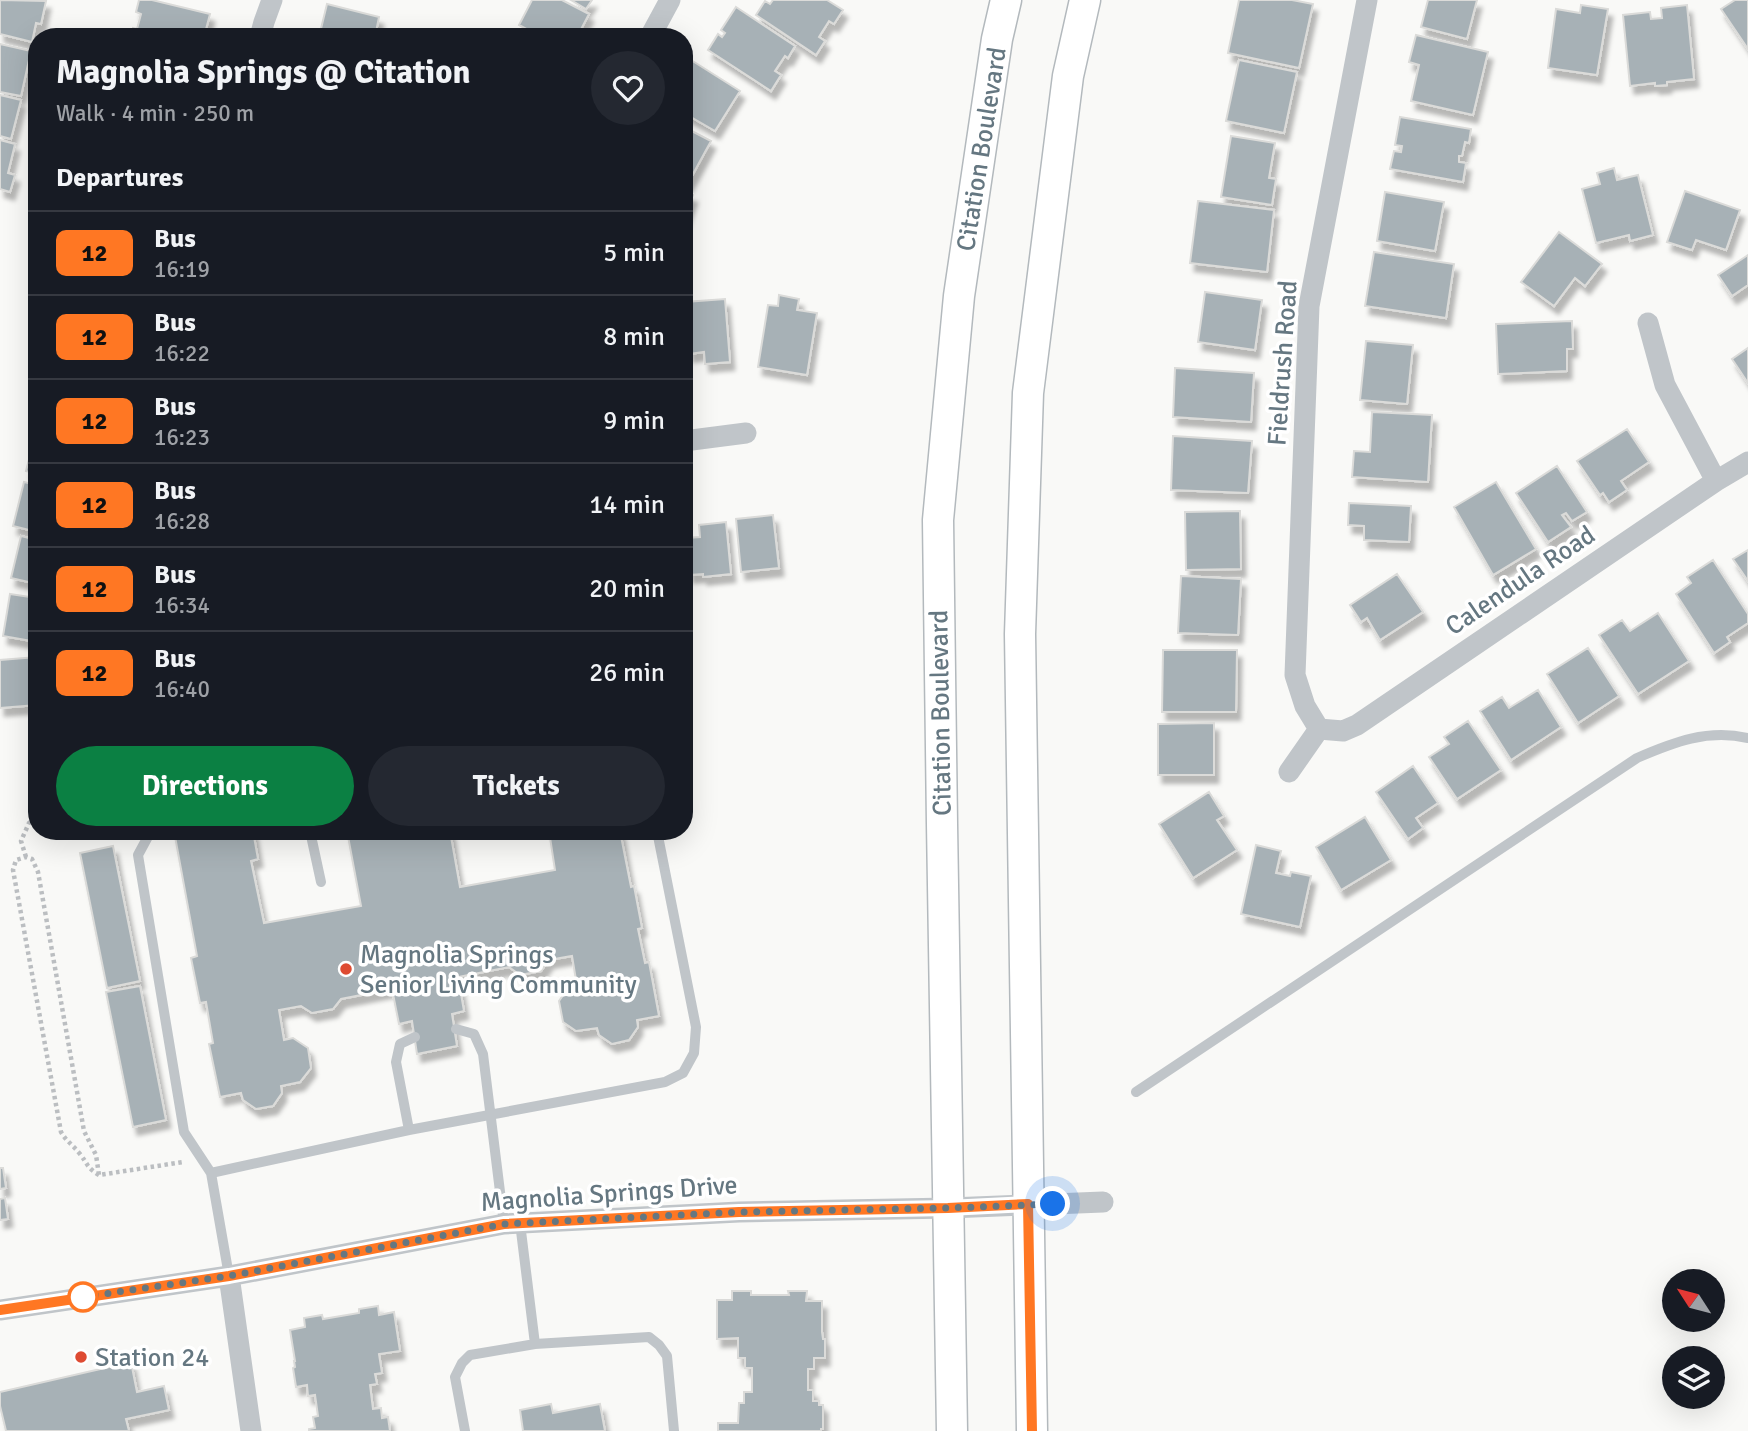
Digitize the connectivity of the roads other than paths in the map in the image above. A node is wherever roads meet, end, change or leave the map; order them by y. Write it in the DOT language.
graph roads {
  1 [pos="272,0"];
  2 [pos="670,0"];
  3 [pos="1006,0"];
  4 [pos="1085,0"];
  5 [pos="1367,0"];
  6 [pos="262,28"];
  7 [pos="655,28"];
  8 [pos="1648,323"];
  9 [pos="746,433"];
  10 [pos="693,440"];
  11 [pos="1748,461"];
  12 [pos="1716,481"];
  13 [pos="1319,729"];
  14 [pos="1748,738"];
  15 [pos="1289,772"];
  16 [pos="146,840"];
  17 [pos="312,840"];
  18 [pos="659,840"];
  19 [pos="321,882"];
  20 [pos="456,1029"];
  21 [pos="415,1037"];
  22 [pos="1136,1092"];
  23 [pos="492,1114"];
  24 [pos="409,1130"];
  25 [pos="211,1173"];
  26 [pos="1102,1202"];
  27 [pos="1028,1204"];
  28 [pos="948,1208"];
  29 [pos="512,1224"];
  30 [pos="229,1276"];
  31 [pos="0,1310"];
  32 [pos="535,1344"];
  33 [pos="251,1431"];
  34 [pos="465,1431"];
  35 [pos="674,1431"];
  36 [pos="953,1431"];
  37 [pos="1032,1431"];
  1 -- 6 [label="street"];
  2 -- 7 [label="street"];
  3 -- 28 [label="main road, Citation Boulevard"];
  4 -- 27 [label="main road"];
  5 -- 13 [label="street, Fieldrush Road"];
  8 -- 12 [label="street"];
  9 -- 10 [label="street"];
  11 -- 12 [label="street, Calendula Road"];
  12 -- 13 [label="street, Calendula Road"];
  13 -- 15 [label="street"];
  14 -- 22 [label="lane"];
  16 -- 25 [label="lane"];
  17 -- 19 [label="lane"];
  18 -- 23 [label="lane"];
  20 -- 23 [label="lane"];
  21 -- 24 [label="lane"];
  23 -- 24 [label="lane"];
  23 -- 29 [label="lane"];
  24 -- 25 [label="lane"];
  25 -- 30 [label="lane"];
  26 -- 27 [label="street, Magnolia Springs Drive"];
  27 -- 28 [label="street, Magnolia Springs Drive"];
  27 -- 37 [label="main road"];
  28 -- 29 [label="street, Magnolia Springs Drive"];
  28 -- 36 [label="main road, Citation Boulevard"];
  29 -- 30 [label="street, Magnolia Springs Drive"];
  29 -- 32 [label="lane"];
  30 -- 31 [label="street, Magnolia Springs Drive"];
  30 -- 33 [label="street"];
  32 -- 34 [label="lane"];
  32 -- 35 [label="lane"];
}
